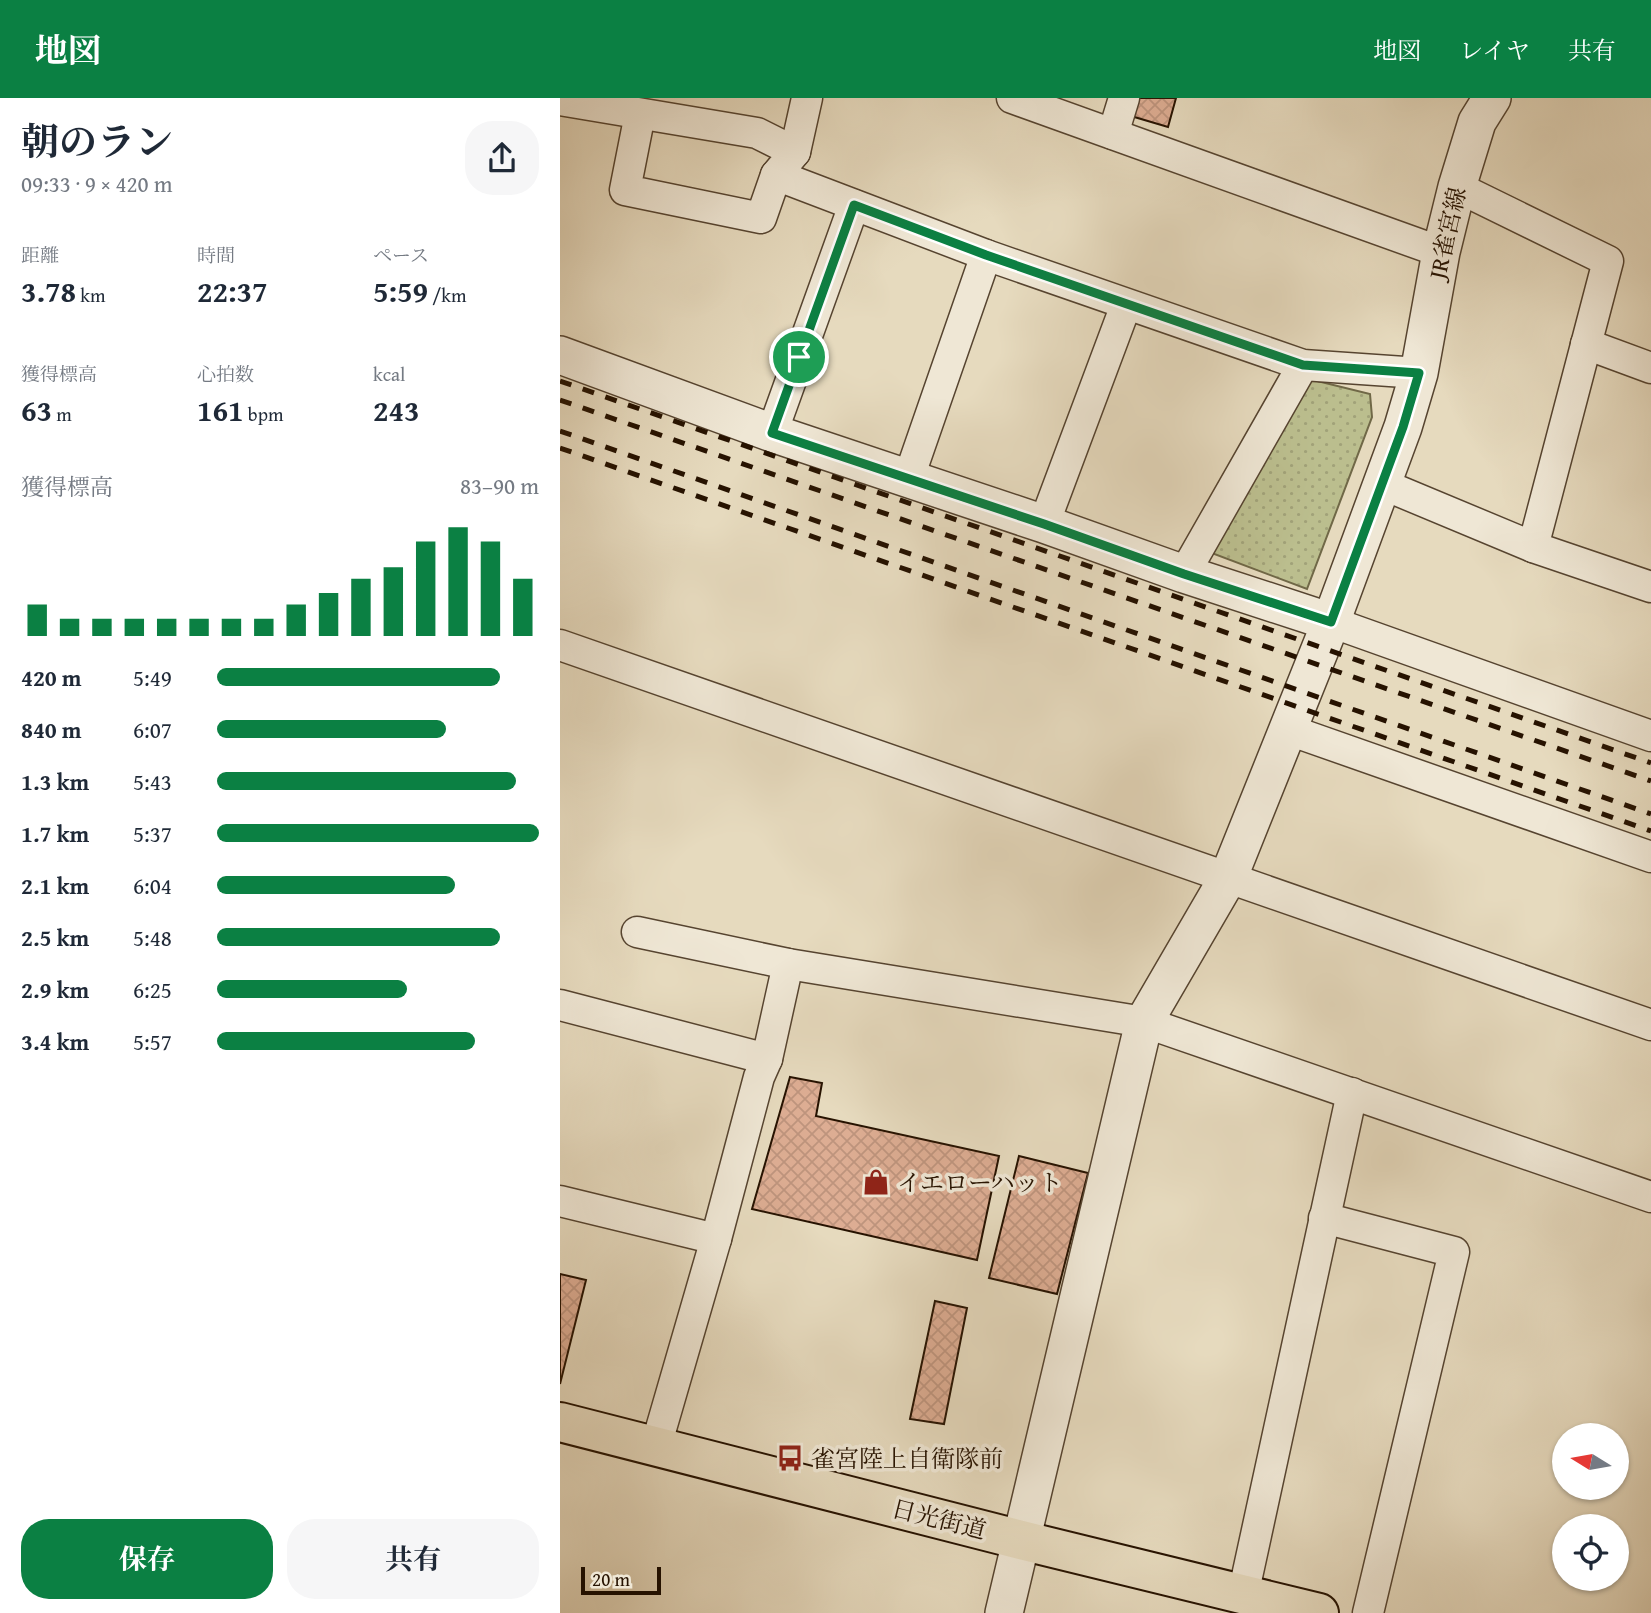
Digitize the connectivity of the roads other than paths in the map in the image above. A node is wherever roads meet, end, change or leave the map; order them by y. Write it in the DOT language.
graph roads {
  1 [pos="807,98"];
  2 [pos="1012,98"];
  3 [pos="1124,98"];
  4 [pos="1492,98"];
  5 [pos="560,100"];
  6 [pos="651,109"];
  7 [pos="1113,134"];
  8 [pos="795,152"];
  9 [pos="776,175"];
  10 [pos="1457,187"];
  11 [pos="854,205"];
  12 [pos="1441,252"];
  13 [pos="986,255"];
  14 [pos="1126,305"];
  15 [pos="1586,344"];
  16 [pos="560,355"];
  17 [pos="1303,365"];
  18 [pos="1651,368"];
  19 [pos="1419,373"];
  20 [pos="772,433"];
  21 [pos="908,480"];
  22 [pos="1382,484"];
  23 [pos="1044,524"];
  24 [pos="1532,547"];
  25 [pos="1184,574"];
  26 [pos="1651,587"];
  27 [pos="1331,622"];
  28 [pos="560,645"];
  29 [pos="1289,730"];
  30 [pos="1651,736"];
  31 [pos="1651,857"];
  32 [pos="1229,876"];
  33 [pos="637,933"];
  34 [pos="788,964"];
  35 [pos="560,1005"];
  36 [pos="1144,1022"];
  37 [pos="1651,1025"];
  38 [pos="767,1059"];
  39 [pos="1352,1093"];
  40 [pos="1651,1197"];
  41 [pos="560,1201"];
  42 [pos="1324,1218"];
  43 [pos="716,1240"];
  44 [pos="560,1422"];
  45 [pos="656,1446"];
  46 [pos="1021,1540"];
  47 [pos="1242,1595"];
  48 [pos="1004,1613"];
  49 [pos="1319,1613"];
  50 [pos="1368,1613"];
  1 -- 8 [label="street"];
  2 -- 7 [label="street"];
  3 -- 7 [label="street"];
  4 -- 10 [label="street, JR雀宮線"];
  5 -- 6 [label="street"];
  6 -- 8 [label="street"];
  6 -- 9 [label="street"];
  7 -- 12 [label="street"];
  8 -- 9 [label="street"];
  9 -- 11 [label="street"];
  10 -- 12 [label="street, JR雀宮線"];
  10 -- 15 [label="street"];
  11 -- 13 [label="street"];
  11 -- 20 [label="street"];
  12 -- 19 [label="street, JR雀宮線"];
  13 -- 14 [label="street"];
  13 -- 21 [label="street"];
  14 -- 17 [label="street"];
  14 -- 23 [label="street"];
  15 -- 18 [label="street"];
  15 -- 24 [label="street"];
  16 -- 20 [label="street"];
  17 -- 19 [label="street"];
  17 -- 25 [label="street"];
  19 -- 22 [label="street, JR雀宮線"];
  20 -- 21 [label="street"];
  21 -- 23 [label="street"];
  22 -- 24 [label="street"];
  22 -- 27 [label="street, JR雀宮線"];
  23 -- 25 [label="street"];
  24 -- 26 [label="street"];
  25 -- 27 [label="street"];
  27 -- 29 [label="street, JR雀宮線"];
  27 -- 30 [label="street"];
  28 -- 32 [label="street"];
  29 -- 31 [label="street"];
  29 -- 32 [label="street, JR雀宮線"];
  32 -- 36 [label="street, JR雀宮線"];
  32 -- 37 [label="street"];
  33 -- 34 [label="street"];
  34 -- 36 [label="street"];
  34 -- 38 [label="street"];
  35 -- 38 [label="street"];
  36 -- 39 [label="street"];
  36 -- 46 [label="street, JR雀宮線"];
  38 -- 43 [label="street"];
  39 -- 40 [label="street"];
  39 -- 42 [label="street"];
  41 -- 43 [label="street"];
  42 -- 47 [label="street"];
  42 -- 50 [label="street"];
  43 -- 45 [label="street"];
  44 -- 45 [label="highway, 日光街道"];
  45 -- 46 [label="highway, 日光街道"];
  46 -- 47 [label="highway, 日光街道"];
  46 -- 48 [label="street, JR雀宮線"];
  47 -- 49 [label="highway, 日光街道"];
}
